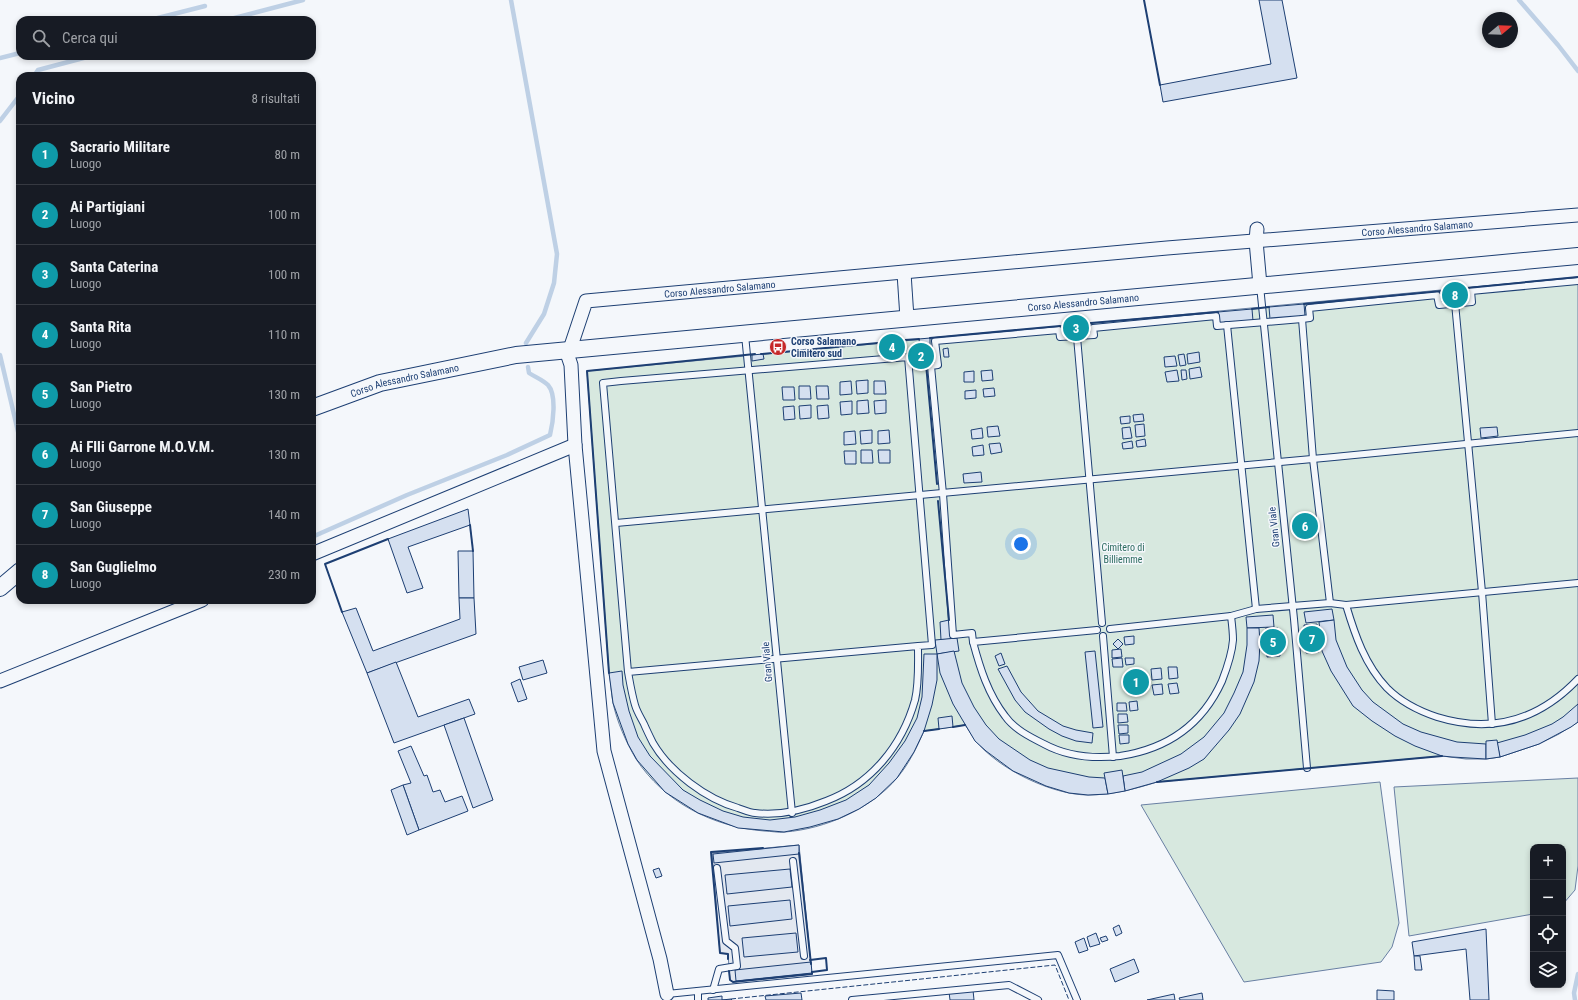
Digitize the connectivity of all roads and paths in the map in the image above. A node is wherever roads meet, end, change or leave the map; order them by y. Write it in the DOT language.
graph roads {
  1 [pos="1578,215"];
  2 [pos="1257,235"];
  3 [pos="1578,256"];
  4 [pos="904,273"];
  5 [pos="1578,281"];
  6 [pos="1260,285"];
  7 [pos="1455,303"];
  8 [pos="907,318"];
  9 [pos="1302,319"];
  10 [pos="1264,322"];
  11 [pos="1227,325"];
  12 [pos="745,333"];
  13 [pos="1077,337"];
  14 [pos="568,349"];
  15 [pos="749,370"];
  16 [pos="316,407"];
  17 [pos="1578,433"];
  18 [pos="1468,444"];
  19 [pos="575,445"];
  20 [pos="1314,459"];
  21 [pos="1277,462"];
  22 [pos="1240,466"];
  23 [pos="1090,480"];
  24 [pos="940,494"];
  25 [pos="920,496"];
  26 [pos="763,509"];
  27 [pos="616,523"];
  28 [pos="316,552"];
  29 [pos="16,574"];
  30 [pos="1578,583"];
  31 [pos="0,588"];
  32 [pos="1482,592"];
  33 [pos="1330,603"];
  34 [pos="192,604"];
  35 [pos="1346,605"];
  36 [pos="1292,606"];
  37 [pos="1256,609"];
  38 [pos="1231,616"];
  39 [pos="1102,623"];
  40 [pos="1110,629"];
  41 [pos="1097,630"];
  42 [pos="1103,636"];
  43 [pos="973,642"];
  44 [pos="918,646"];
  45 [pos="776,659"];
  46 [pos="628,672"];
  47 [pos="1578,679"];
  48 [pos="0,681"];
  49 [pos="1492,724"];
  50 [pos="1113,756"];
  51 [pos="1307,768"];
  52 [pos="792,812"];
  53 [pos="793,861"];
  54 [pos="718,868"];
  55 [pos="804,956"];
  56 [pos="713,990"];
  57 [pos="698,991"];
  58 [pos="668,997"];
  59 [pos="698,1000"];
  60 [pos="852,1000"];
  61 [pos="1038,1000"];
  62 [pos="1077,1000"];
  1 -- 2 [label="street, Corso Alessandro Salamano"];
  2 -- 4 [label="street, Corso Alessandro Salamano"];
  2 -- 6 [label="street"];
  3 -- 6 [label="street, Corso Alessandro Salamano"];
  4 -- 8 [label="street"];
  4 -- 14 [label="street, Corso Alessandro Salamano"];
  5 -- 7 [label="lane"];
  6 -- 8 [label="street, Corso Alessandro Salamano"];
  6 -- 10 [label="lane, Gran Viale"];
  7 -- 9 [label="lane"];
  7 -- 18 [label="lane"];
  8 -- 12 [label="street, Corso Alessandro Salamano"];
  9 -- 10 [label="lane"];
  9 -- 20 [label="lane"];
  10 -- 11 [label="lane"];
  10 -- 21 [label="lane, Gran Viale"];
  11 -- 13 [label="lane"];
  11 -- 22 [label="lane"];
  12 -- 14 [label="street, Corso Alessandro Salamano"];
  12 -- 15 [label="lane, Gran Viale"];
  13 -- 23 [label="lane"];
  13 -- 24 [label="lane"];
  14 -- 16 [label="street, Corso Alessandro Salamano"];
  14 -- 19 [label="street"];
  15 -- 25 [label="lane"];
  15 -- 26 [label="lane, Gran Viale"];
  15 -- 27 [label="lane"];
  17 -- 18 [label="lane"];
  18 -- 20 [label="lane"];
  18 -- 32 [label="lane"];
  19 -- 28 [label="street"];
  19 -- 58 [label="street"];
  20 -- 21 [label="lane"];
  20 -- 33 [label="lane"];
  21 -- 22 [label="lane"];
  21 -- 36 [label="lane, Gran Viale"];
  22 -- 23 [label="lane"];
  22 -- 37 [label="lane"];
  23 -- 24 [label="lane"];
  23 -- 39 [label="lane"];
  24 -- 25 [label="lane"];
  24 -- 43 [label="lane"];
  25 -- 26 [label="lane"];
  25 -- 44 [label="lane"];
  26 -- 27 [label="lane"];
  26 -- 45 [label="lane, Gran Viale"];
  27 -- 46 [label="lane"];
  29 -- 31 [label="street"];
  30 -- 32 [label="lane"];
  32 -- 35 [label="lane"];
  32 -- 49 [label="lane"];
  33 -- 35 [label="lane"];
  33 -- 36 [label="lane"];
  34 -- 48 [label="street"];
  35 -- 49 [label="lane"];
  36 -- 37 [label="lane"];
  36 -- 51 [label="lane, Gran Viale"];
  37 -- 38 [label="lane"];
  38 -- 40 [label="lane"];
  38 -- 50 [label="lane"];
  39 -- 40 [label="lane"];
  39 -- 41 [label="lane"];
  40 -- 42 [label="lane"];
  41 -- 42 [label="lane"];
  41 -- 43 [label="lane"];
  42 -- 50 [label="lane"];
  43 -- 50 [label="lane"];
  44 -- 45 [label="lane"];
  44 -- 52 [label="lane"];
  45 -- 46 [label="lane"];
  45 -- 52 [label="lane, Gran Viale"];
  46 -- 52 [label="lane"];
  47 -- 49 [label="lane"];
  53 -- 55 [label="lane"];
  54 -- 56 [label="lane"];
  56 -- 57 [label="lane"];
  56 -- 62 [label="lane"];
  57 -- 58 [label="lane"];
  57 -- 59 [label="lane"];
  60 -- 61 [label="lane"];
}
